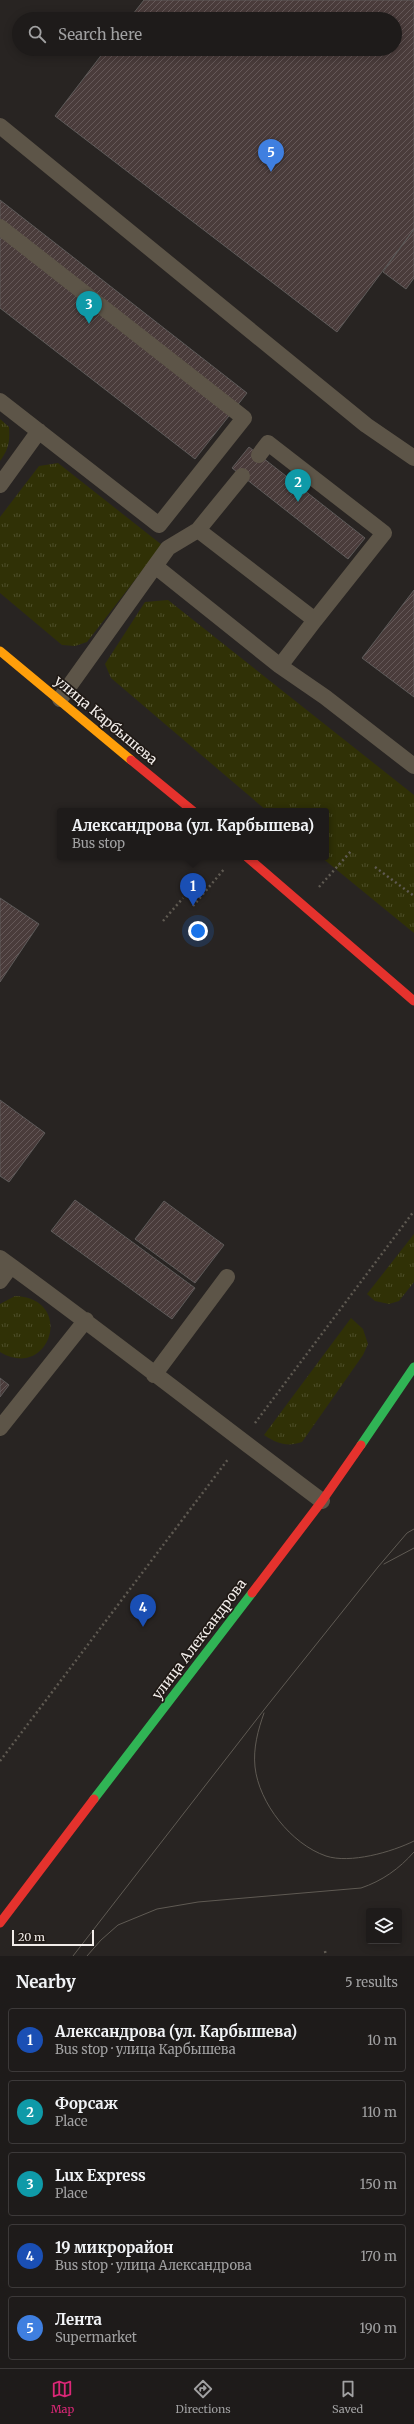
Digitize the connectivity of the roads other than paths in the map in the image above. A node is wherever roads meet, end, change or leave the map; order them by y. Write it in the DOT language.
graph roads {
  1 [pos="0,126"];
  2 [pos="0,227"];
  3 [pos="0,401"];
  4 [pos="39,432"];
  5 [pos="259,455"];
  6 [pos="414,458"];
  7 [pos="242,476"];
  8 [pos="0,485"];
  9 [pos="198,530"];
  10 [pos="154,566"];
  11 [pos="315,620"];
  12 [pos="0,651"];
  13 [pos="280,666"];
  14 [pos="60,699"];
  15 [pos="414,766"];
  16 [pos="189,808"];
  17 [pos="250,860"];
  18 [pos="411,993"];
  19 [pos="6,1262"];
  20 [pos="227,1278"];
  21 [pos="0,1281"];
  22 [pos="86,1320"];
  23 [pos="414,1368"];
  24 [pos="154,1375"];
  25 [pos="0,1428"];
  26 [pos="322,1500"];
  27 [pos="0,1923"];
  1 -- 6 [label="lane"];
  2 -- 4 [label="lane"];
  3 -- 4 [label="lane"];
  4 -- 8 [label="lane"];
  5 -- 11 [label="lane"];
  7 -- 9 [label="lane"];
  9 -- 10 [label="lane"];
  9 -- 11 [label="lane"];
  10 -- 13 [label="lane"];
  10 -- 14 [label="lane"];
  11 -- 13 [label="lane"];
  12 -- 14 [label="main road, улица Карбышева"];
  13 -- 15 [label="lane"];
  14 -- 16 [label="main road, улица Карбышева"];
  17 -- 18 [label="main road"];
  19 -- 21 [label="lane"];
  19 -- 22 [label="lane"];
  20 -- 24 [label="lane"];
  22 -- 24 [label="lane"];
  22 -- 25 [label="lane"];
  23 -- 26 [label="main road, улица Александрова"];
  24 -- 26 [label="lane"];
  26 -- 27 [label="main road, улица Александрова"];
}
